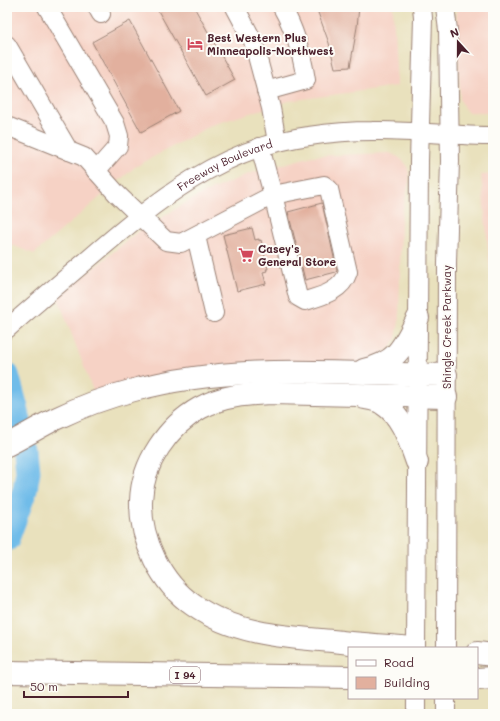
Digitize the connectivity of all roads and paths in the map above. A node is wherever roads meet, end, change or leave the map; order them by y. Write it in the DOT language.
graph roads {
  1 [pos="47,7"];
  2 [pos="235,7"];
  3 [pos="282,7"];
  4 [pos="422,7"];
  5 [pos="445,7"];
  6 [pos="7,45"];
  7 [pos="266,91"];
  8 [pos="7,126"];
  9 [pos="420,133"];
  10 [pos="450,134"];
  11 [pos="493,136"];
  12 [pos="277,142"];
  13 [pos="260,148"];
  14 [pos="69,151"];
  15 [pos="96,171"];
  16 [pos="273,195"];
  17 [pos="139,215"];
  18 [pos="196,236"];
  19 [pos="214,313"];
  20 [pos="418,318"];
  21 [pos="8,328"];
  22 [pos="349,373"];
  23 [pos="418,375"];
  24 [pos="446,375"];
  25 [pos="348,394"];
  26 [pos="418,397"];
  27 [pos="446,397"];
  28 [pos="7,445"];
  29 [pos="417,462"];
  30 [pos="403,647"];
  31 [pos="415,647"];
  32 [pos="446,647"];
  33 [pos="478,653"];
  34 [pos="493,655"];
  35 [pos="14,672"];
  36 [pos="348,677"];
  37 [pos="478,678"];
  38 [pos="493,678"];
  39 [pos="416,699"];
  40 [pos="446,699"];
  41 [pos="416,714"];
  42 [pos="446,714"];
  1 -- 15 [label="street"];
  2 -- 7 [label="street"];
  3 -- 7 [label="street"];
  4 -- 9 [label="street"];
  5 -- 10 [label="street, Shingle Creek Parkway"];
  6 -- 14 [label="street"];
  7 -- 12 [label="street"];
  8 -- 14 [label="street"];
  9 -- 10 [label="street, Freeway Boulevard"];
  9 -- 12 [label="street, Freeway Boulevard"];
  9 -- 20 [label="street"];
  10 -- 11 [label="street, Freeway Boulevard"];
  10 -- 24 [label="street, Shingle Creek Parkway"];
  12 -- 13 [label="street, Freeway Boulevard"];
  13 -- 16 [label="street"];
  13 -- 17 [label="street, Freeway Boulevard"];
  14 -- 15 [label="street"];
  15 -- 17 [label="street"];
  16 -- 16 [label="street"];
  16 -- 18 [label="street"];
  17 -- 18 [label="street"];
  17 -- 21 [label="street, Freeway Boulevard"];
  18 -- 19 [label="street"];
  20 -- 22 [label="highway"];
  20 -- 23 [label="street"];
  22 -- 23 [label="highway"];
  22 -- 28 [label="highway"];
  23 -- 24 [label="highway"];
  23 -- 26 [label="street"];
  24 -- 27 [label="street, Shingle Creek Parkway"];
  25 -- 26 [label="highway"];
  25 -- 29 [label="highway"];
  25 -- 30 [label="highway"];
  26 -- 27 [label="highway"];
  26 -- 29 [label="street"];
  27 -- 32 [label="street, Shingle Creek Parkway"];
  29 -- 31 [label="street"];
  33 -- 34 [label="highway"];
  35 -- 36 [label="highway, I 94"];
  37 -- 38 [label="highway"];
  39 -- 41 [label="street"];
  40 -- 42 [label="street"];
}
